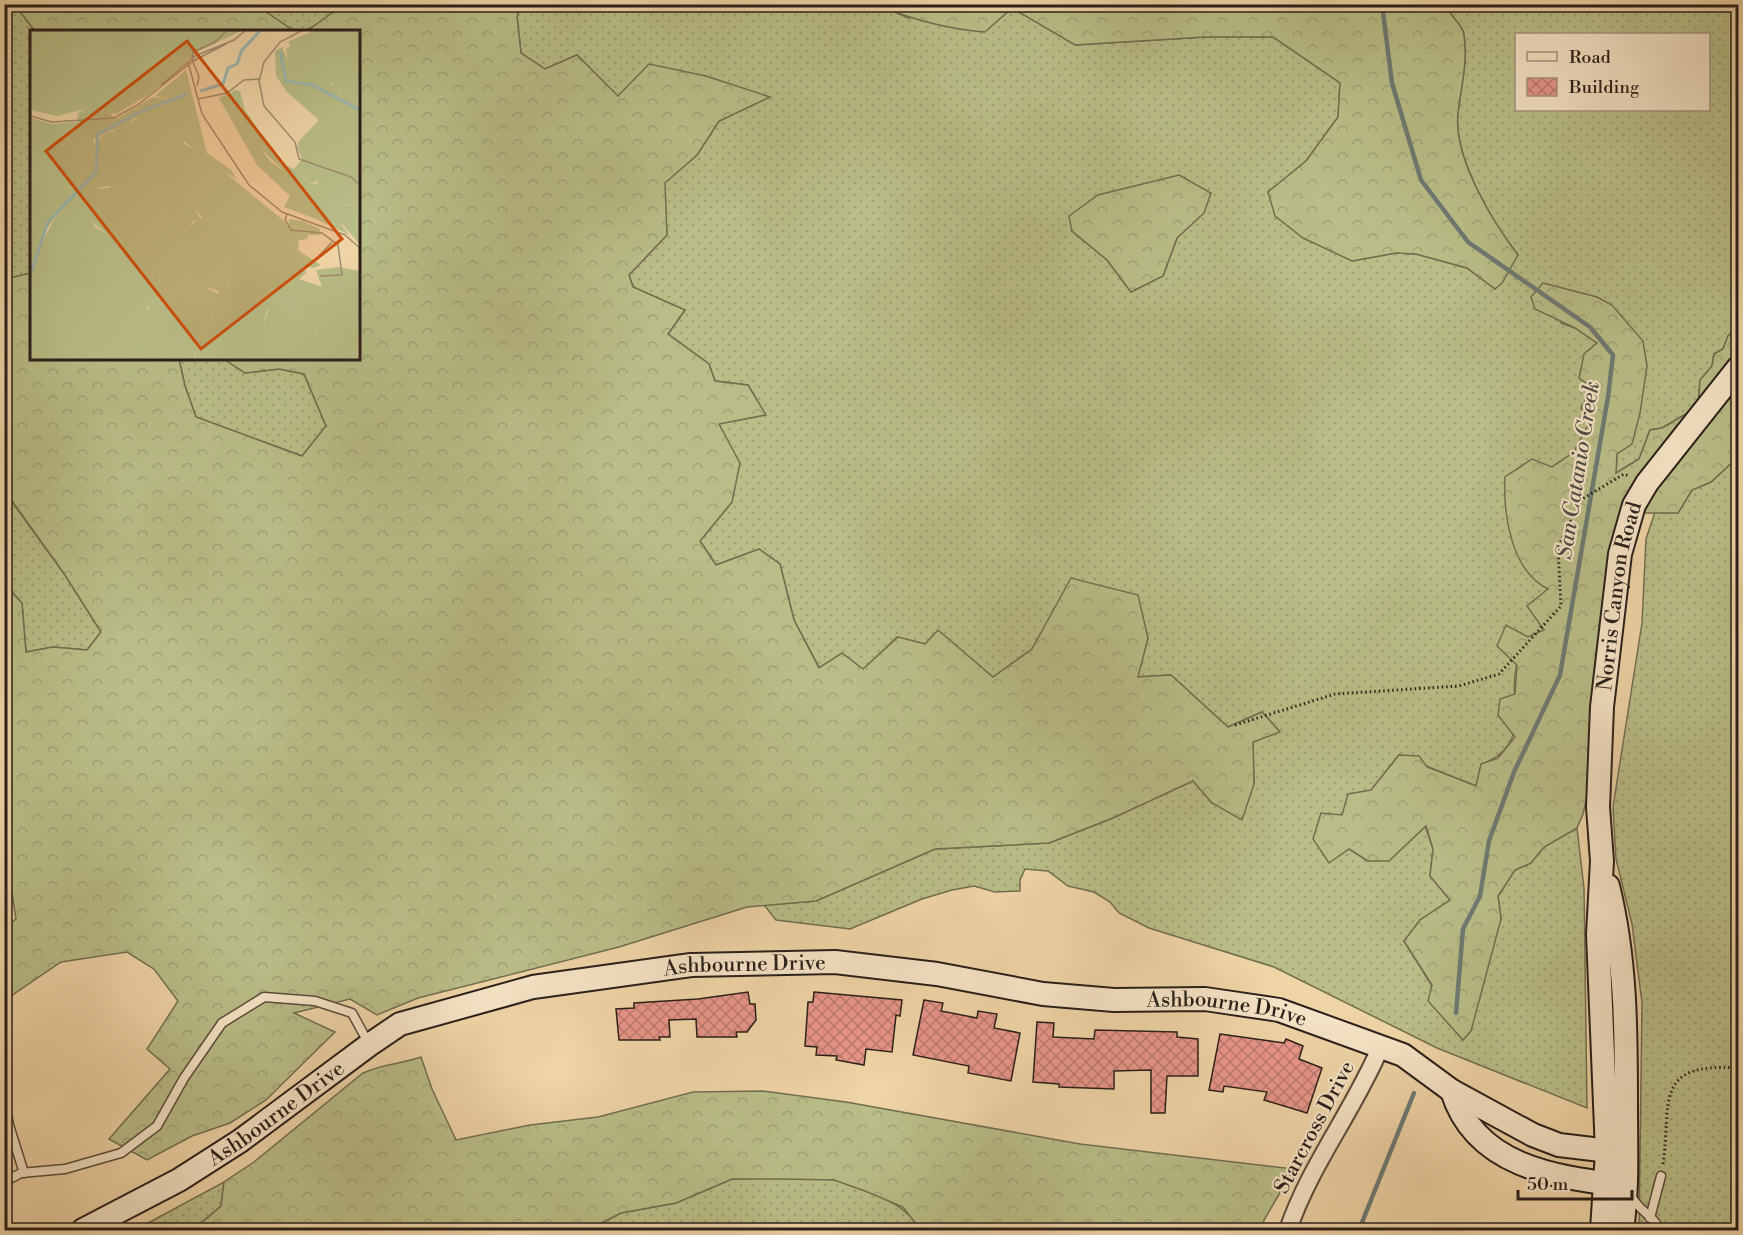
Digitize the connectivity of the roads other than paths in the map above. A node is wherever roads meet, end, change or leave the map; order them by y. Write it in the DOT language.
graph roads {
  1 [pos="1738,368"];
  2 [pos="369,1045"];
  3 [pos="1381,1046"];
  4 [pos="1452,1091"];
  5 [pos="4,1099"];
  6 [pos="1617,1153"];
  7 [pos="24,1173"];
  8 [pos="1661,1176"];
  9 [pos="4,1182"];
  10 [pos="1616,1185"];
  11 [pos="1650,1218"];
  12 [pos="83,1230"];
  13 [pos="1288,1230"];
  14 [pos="1602,1230"];
  15 [pos="1622,1230"];
  16 [pos="1660,1230"];
  1 -- 6 [label="street, Norris Canyon Road"];
  2 -- 3 [label="street, Ashbourne Drive"];
  2 -- 7 [label="lane"];
  2 -- 12 [label="street, Ashbourne Drive"];
  3 -- 4 [label="street, Ashbourne Drive"];
  3 -- 13 [label="street, Starcross Drive"];
  4 -- 6 [label="street, Ashbourne Drive"];
  4 -- 10 [label="street, Ashbourne Drive"];
  5 -- 7 [label="lane"];
  6 -- 10 [label="street, Norris Canyon Road"];
  7 -- 9 [label="lane"];
  8 -- 11 [label="lane"];
  10 -- 11 [label="lane"];
  10 -- 14 [label="street, Norris Canyon Road"];
  10 -- 15 [label="street, Norris Canyon Road"];
  11 -- 16 [label="lane"];
}
